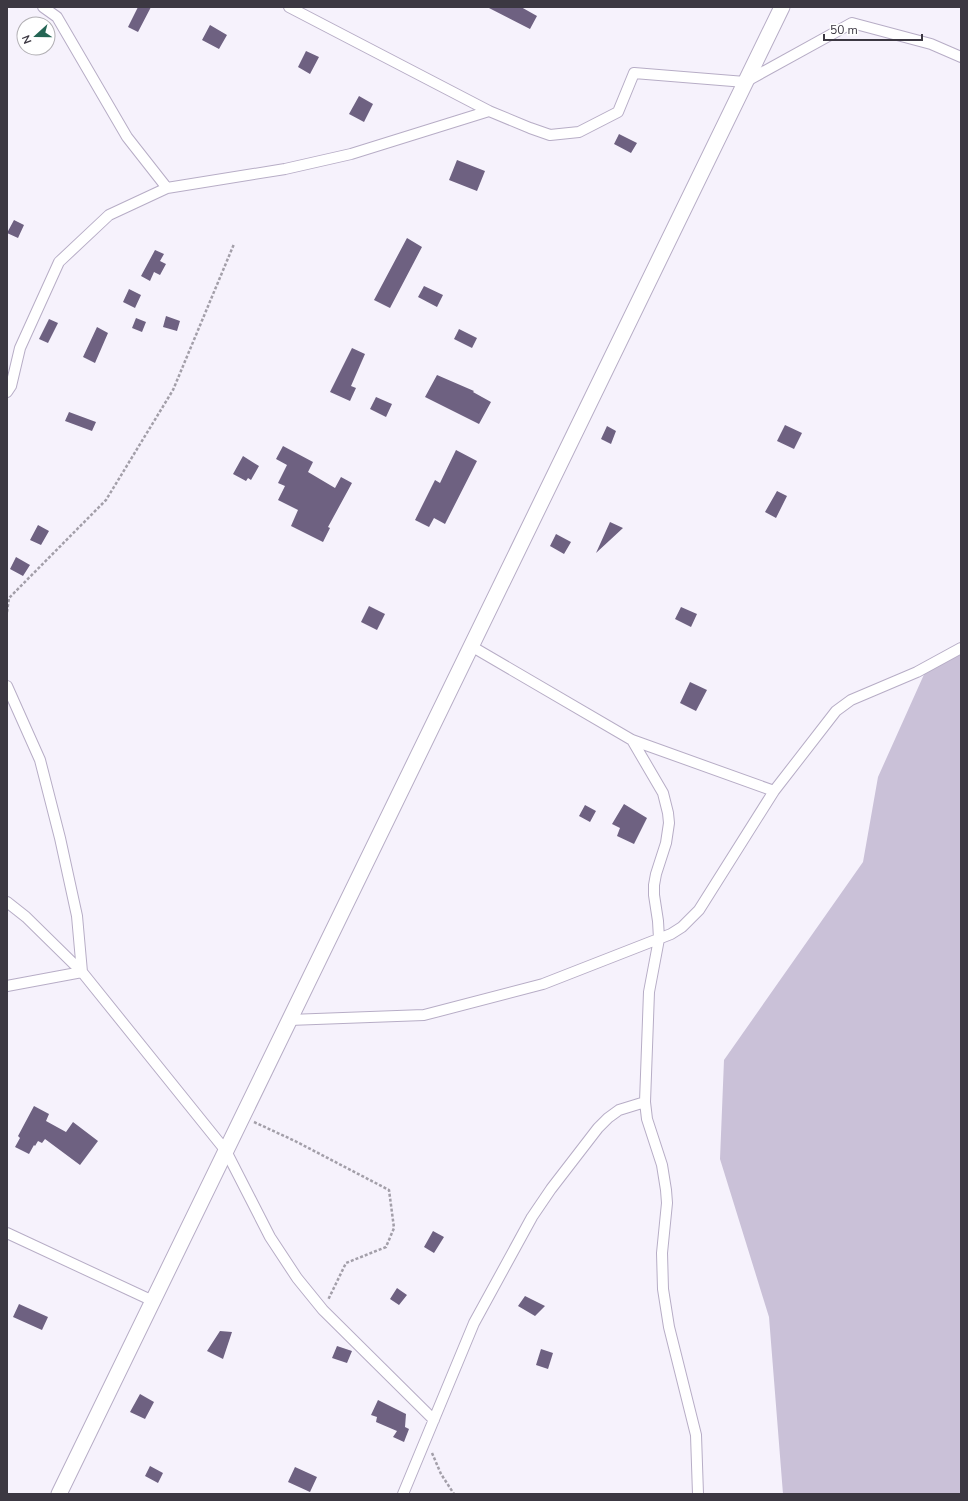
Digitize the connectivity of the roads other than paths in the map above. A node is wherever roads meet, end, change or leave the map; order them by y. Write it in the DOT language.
graph roads {
  1 [pos="43,7"];
  2 [pos="289,7"];
  3 [pos="782,7"];
  4 [pos="961,57"];
  5 [pos="745,82"];
  6 [pos="489,110"];
  7 [pos="167,188"];
  8 [pos="7,392"];
  9 [pos="471,646"];
  10 [pos="961,648"];
  11 [pos="7,686"];
  12 [pos="632,740"];
  13 [pos="774,791"];
  14 [pos="7,902"];
  15 [pos="659,939"];
  16 [pos="82,972"];
  17 [pos="7,986"];
  18 [pos="289,1020"];
  19 [pos="645,1102"];
  20 [pos="226,1151"];
  21 [pos="7,1233"];
  22 [pos="153,1301"];
  23 [pos="434,1420"];
  24 [pos="59,1494"];
  25 [pos="403,1494"];
  26 [pos="698,1494"];
  1 -- 7 [label="street"];
  2 -- 6 [label="street"];
  3 -- 5 [label="street"];
  4 -- 5 [label="street"];
  5 -- 6 [label="street"];
  5 -- 9 [label="street"];
  6 -- 7 [label="street"];
  7 -- 8 [label="street"];
  9 -- 12 [label="street"];
  9 -- 18 [label="street"];
  10 -- 13 [label="street"];
  11 -- 16 [label="street"];
  12 -- 13 [label="street"];
  12 -- 15 [label="street"];
  13 -- 15 [label="street"];
  14 -- 16 [label="street"];
  15 -- 18 [label="street"];
  15 -- 19 [label="street"];
  16 -- 17 [label="street"];
  16 -- 20 [label="street"];
  18 -- 20 [label="street"];
  19 -- 23 [label="street"];
  19 -- 26 [label="street"];
  20 -- 22 [label="street"];
  20 -- 23 [label="street"];
  21 -- 22 [label="street"];
  22 -- 24 [label="street"];
  23 -- 25 [label="street"];
}
